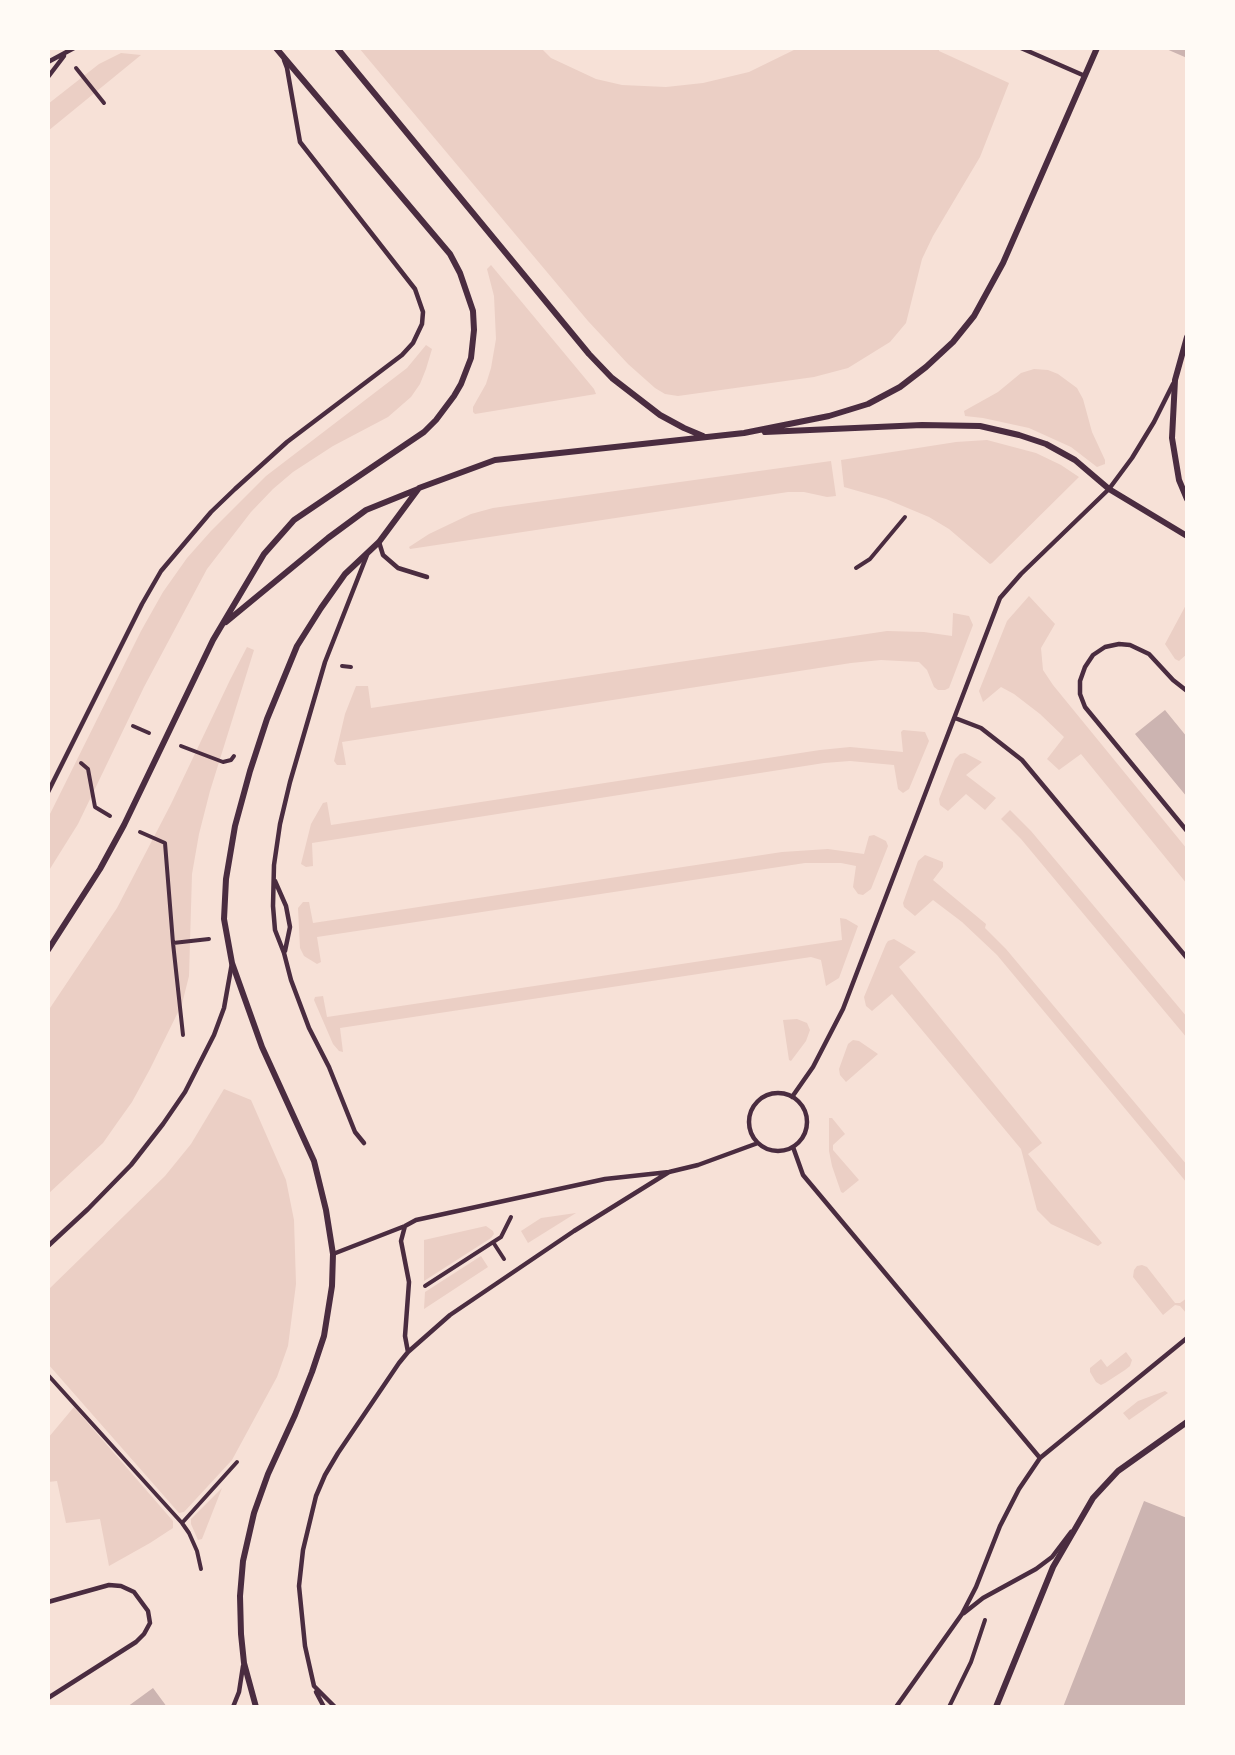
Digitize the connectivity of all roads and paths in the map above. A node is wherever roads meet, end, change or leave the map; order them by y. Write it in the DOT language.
graph roads {
  1 [pos="74,48"];
  2 [pos="337,48"];
  3 [pos="1021,48"];
  4 [pos="1097,48"];
  5 [pos="277,49"];
  6 [pos="65,54"];
  7 [pos="48,62"];
  8 [pos="1085,76"];
  9 [pos="48,77"];
  10 [pos="104,103"];
  11 [pos="1187,337"];
  12 [pos="1175,380"];
  13 [pos="744,433"];
  14 [pos="706,437"];
  15 [pos="419,488"];
  16 [pos="1109,489"];
  17 [pos="1187,499"];
  18 [pos="905,517"];
  19 [pos="1187,536"];
  20 [pos="379,542"];
  21 [pos="369,550"];
  22 [pos="856,568"];
  23 [pos="428,577"];
  24 [pos="221,627"];
  25 [pos="1187,691"];
  26 [pos="955,718"];
  27 [pos="133,726"];
  28 [pos="165,740"];
  29 [pos="238,746"];
  30 [pos="69,753"];
  31 [pos="48,792"];
  32 [pos="124,825"];
  33 [pos="1187,831"];
  34 [pos="274,879"];
  35 [pos="227,937"];
  36 [pos="173,943"];
  37 [pos="48,950"];
  38 [pos="284,953"];
  39 [pos="1187,957"];
  40 [pos="232,963"];
  41 [pos="183,1035"];
  42 [pos="792,1097"];
  43 [pos="364,1143"];
  44 [pos="758,1143"];
  45 [pos="793,1147"];
  46 [pos="669,1172"];
  47 [pos="517,1199"];
  48 [pos="405,1226"];
  49 [pos="48,1246"];
  50 [pos="333,1254"];
  51 [pos="424,1287"];
  52 [pos="1187,1338"];
  53 [pos="408,1352"];
  54 [pos="48,1375"];
  55 [pos="1187,1422"];
  56 [pos="1040,1458"];
  57 [pos="237,1462"];
  58 [pos="182,1522"];
  59 [pos="1075,1526"];
  60 [pos="201,1569"];
  61 [pos="48,1602"];
  62 [pos="987,1613"];
  63 [pos="962,1614"];
  64 [pos="243,1663"];
  65 [pos="314,1686"];
  66 [pos="48,1698"];
  67 [pos="233,1707"];
  68 [pos="256,1707"];
  69 [pos="324,1707"];
  70 [pos="334,1707"];
  71 [pos="896,1707"];
  72 [pos="949,1707"];
  73 [pos="996,1707"];
  1 -- 6 [label="lane"];
  2 -- 14 [label="street"];
  3 -- 8 [label="lane"];
  4 -- 8 [label="street"];
  5 -- 24 [label="street"];
  5 -- 30 [label="lane"];
  6 -- 7 [label="lane"];
  6 -- 9 [label="lane"];
  6 -- 10 [label="path"];
  8 -- 13 [label="street"];
  11 -- 12 [label="street"];
  12 -- 16 [label="lane"];
  12 -- 17 [label="street"];
  13 -- 14 [label="street"];
  13 -- 16 [label="street"];
  14 -- 15 [label="street"];
  15 -- 20 [label="street"];
  15 -- 24 [label="street"];
  16 -- 19 [label="street"];
  16 -- 26 [label="lane"];
  18 -- 22 [label="path"];
  20 -- 21 [label="street"];
  20 -- 23 [label="lane"];
  21 -- 34 [label="lane"];
  21 -- 35 [label="street"];
  24 -- 28 [label="street"];
  25 -- 33 [label="lane"];
  26 -- 39 [label="lane"];
  26 -- 42 [label="lane"];
  27 -- 28 [label="path"];
  28 -- 29 [label="path"];
  28 -- 32 [label="street"];
  30 -- 31 [label="lane"];
  30 -- 32 [label="path"];
  32 -- 36 [label="path"];
  32 -- 37 [label="street"];
  34 -- 38 [label="lane"];
  34 -- 38 [label="lane"];
  35 -- 36 [label="path"];
  35 -- 40 [label="street"];
  36 -- 41 [label="path"];
  38 -- 43 [label="lane"];
  40 -- 49 [label="lane"];
  40 -- 50 [label="street"];
  42 -- 44 [label="lane"];
  42 -- 45 [label="lane"];
  44 -- 45 [label="lane"];
  44 -- 46 [label="lane"];
  45 -- 56 [label="lane"];
  46 -- 47 [label="lane"];
  46 -- 53 [label="lane"];
  47 -- 48 [label="lane"];
  47 -- 51 [label="path"];
  48 -- 50 [label="lane"];
  48 -- 53 [label="lane"];
  50 -- 64 [label="street"];
  52 -- 56 [label="lane"];
  53 -- 65 [label="lane"];
  54 -- 58 [label="path"];
  55 -- 59 [label="street"];
  56 -- 63 [label="lane"];
  57 -- 58 [label="path"];
  58 -- 60 [label="path"];
  59 -- 63 [label="lane"];
  59 -- 73 [label="street"];
  61 -- 66 [label="lane"];
  62 -- 72 [label="path"];
  63 -- 71 [label="lane"];
  64 -- 67 [label="lane"];
  64 -- 68 [label="street"];
  65 -- 69 [label="lane"];
  65 -- 70 [label="lane"];
}
